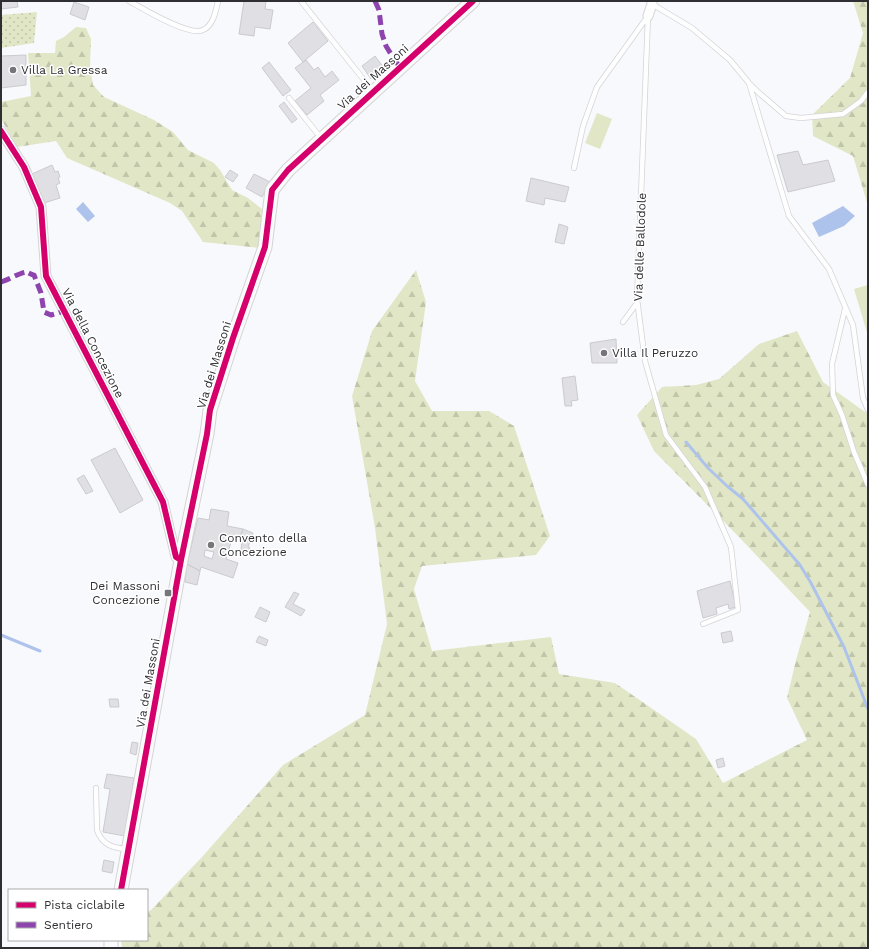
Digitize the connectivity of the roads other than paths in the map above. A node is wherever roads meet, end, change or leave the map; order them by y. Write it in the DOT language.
graph roads {
  1 [pos="129,1"];
  2 [pos="218,1"];
  3 [pos="301,1"];
  4 [pos="473,1"];
  5 [pos="652,2"];
  6 [pos="648,16"];
  7 [pos="749,83"];
  8 [pos="374,92"];
  9 [pos="868,92"];
  10 [pos="289,98"];
  11 [pos="1,131"];
  12 [pos="322,139"];
  13 [pos="574,168"];
  14 [pos="637,303"];
  15 [pos="845,308"];
  16 [pos="622,322"];
  17 [pos="868,410"];
  18 [pos="868,485"];
  19 [pos="181,560"];
  20 [pos="703,624"];
  21 [pos="96,788"];
  22 [pos="128,849"];
  23 [pos="121,889"];
  1 -- 2 [label="lane"];
  3 -- 8 [label="lane"];
  4 -- 8 [label="street, Via dei Massoni"];
  5 -- 6 [label="street, Via delle Ballodole"];
  5 -- 7 [label="lane"];
  6 -- 13 [label="lane, Via delle Ballodole"];
  6 -- 14 [label="lane, Via delle Ballodole"];
  7 -- 9 [label="lane"];
  7 -- 15 [label="lane"];
  8 -- 12 [label="street, Via dei Massoni"];
  10 -- 12 [label="lane"];
  11 -- 19 [label="street, Via della Concezione"];
  12 -- 19 [label="street, Via dei Massoni"];
  14 -- 16 [label="lane"];
  14 -- 20 [label="lane, Via delle Ballodole"];
  15 -- 17 [label="lane"];
  15 -- 18 [label="lane"];
  19 -- 22 [label="street, Via dei Massoni"];
  21 -- 22 [label="lane"];
  22 -- 23 [label="street, Via dei Massoni"];
}
